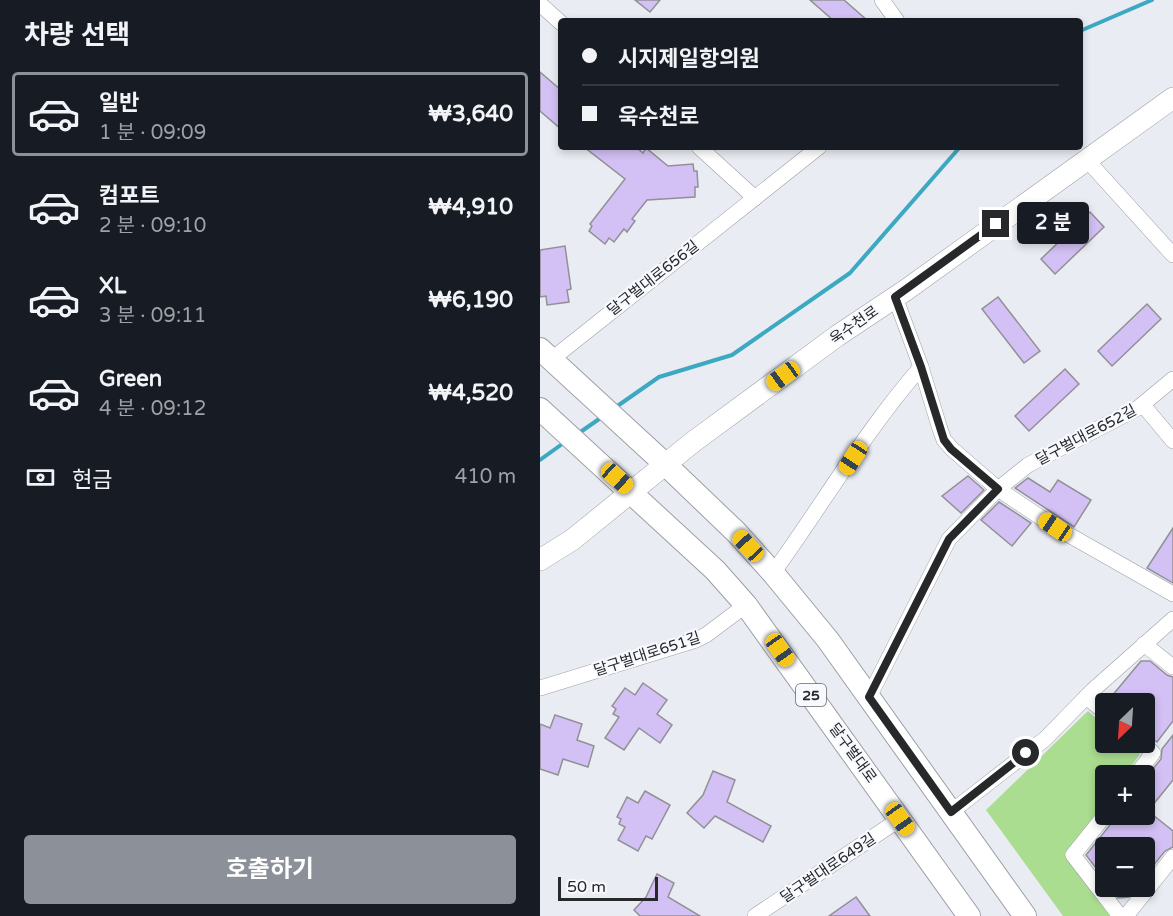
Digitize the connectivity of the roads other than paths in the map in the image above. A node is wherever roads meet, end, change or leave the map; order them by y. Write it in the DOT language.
graph roads {
  1 [pos="882,0"];
  2 [pos="540,4"];
  3 [pos="895,18"];
  4 [pos="558,20"];
  5 [pos="1173,99"];
  6 [pos="702,150"];
  7 [pos="815,150"];
  8 [pos="1086,159"];
  9 [pos="755,198"];
  10 [pos="1173,255"];
  11 [pos="895,297"];
  12 [pos="546,354"];
  13 [pos="921,367"];
  14 [pos="1173,379"];
  15 [pos="1143,405"];
  16 [pos="541,409"];
  17 [pos="1173,441"];
  18 [pos="665,464"];
  19 [pos="998,489"];
  20 [pos="632,492"];
  21 [pos="540,560"];
  22 [pos="774,573"];
  23 [pos="1173,594"];
  24 [pos="746,604"];
  25 [pos="1173,620"];
  26 [pos="1144,644"];
  27 [pos="1173,667"];
  28 [pos="540,688"];
  29 [pos="869,697"];
  30 [pos="1086,698"];
  31 [pos="1095,705"];
  32 [pos="1153,753"];
  33 [pos="1144,765"];
  34 [pos="951,812"];
  35 [pos="900,819"];
  36 [pos="1097,825"];
  37 [pos="1173,857"];
  38 [pos="755,916"];
  39 [pos="969,916"];
  40 [pos="1025,916"];
  41 [pos="1120,916"];
  42 [pos="1126,916"];
  1 -- 3 [label="street"];
  2 -- 4 [label="street"];
  5 -- 8 [label="main road, 욱수천로"];
  6 -- 9 [label="street"];
  7 -- 9 [label="street, 달구벌대로656길"];
  8 -- 10 [label="street"];
  8 -- 11 [label="main road, 욱수천로"];
  9 -- 12 [label="street, 달구벌대로656길"];
  11 -- 13 [label="street"];
  11 -- 18 [label="main road, 욱수천로"];
  12 -- 18 [label="main road"];
  13 -- 19 [label="street"];
  13 -- 22 [label="street"];
  14 -- 15 [label="street, 달구벌대로652길"];
  15 -- 17 [label="street"];
  15 -- 19 [label="street, 달구벌대로652길"];
  16 -- 20 [label="main road, 달구벌대로"];
  18 -- 20 [label="main road, 욱수천로"];
  18 -- 22 [label="main road"];
  19 -- 23 [label="street"];
  19 -- 29 [label="street, 달구벌대로652길"];
  20 -- 21 [label="main road, 욱수천로"];
  20 -- 24 [label="main road, 달구벌대로 / 25"];
  22 -- 29 [label="main road"];
  24 -- 28 [label="street, 달구벌대로651길"];
  24 -- 35 [label="main road, 달구벌대로 / 25"];
  25 -- 26 [label="street"];
  26 -- 27 [label="street"];
  26 -- 30 [label="street"];
  29 -- 34 [label="main road"];
  30 -- 31 [label="street"];
  30 -- 34 [label="street"];
  32 -- 33 [label="street"];
  34 -- 40 [label="main road"];
  35 -- 38 [label="street, 달구벌대로649길"];
  35 -- 39 [label="main road, 달구벌대로 / 25"];
  36 -- 41 [label="street"];
  37 -- 42 [label="street"];
}
